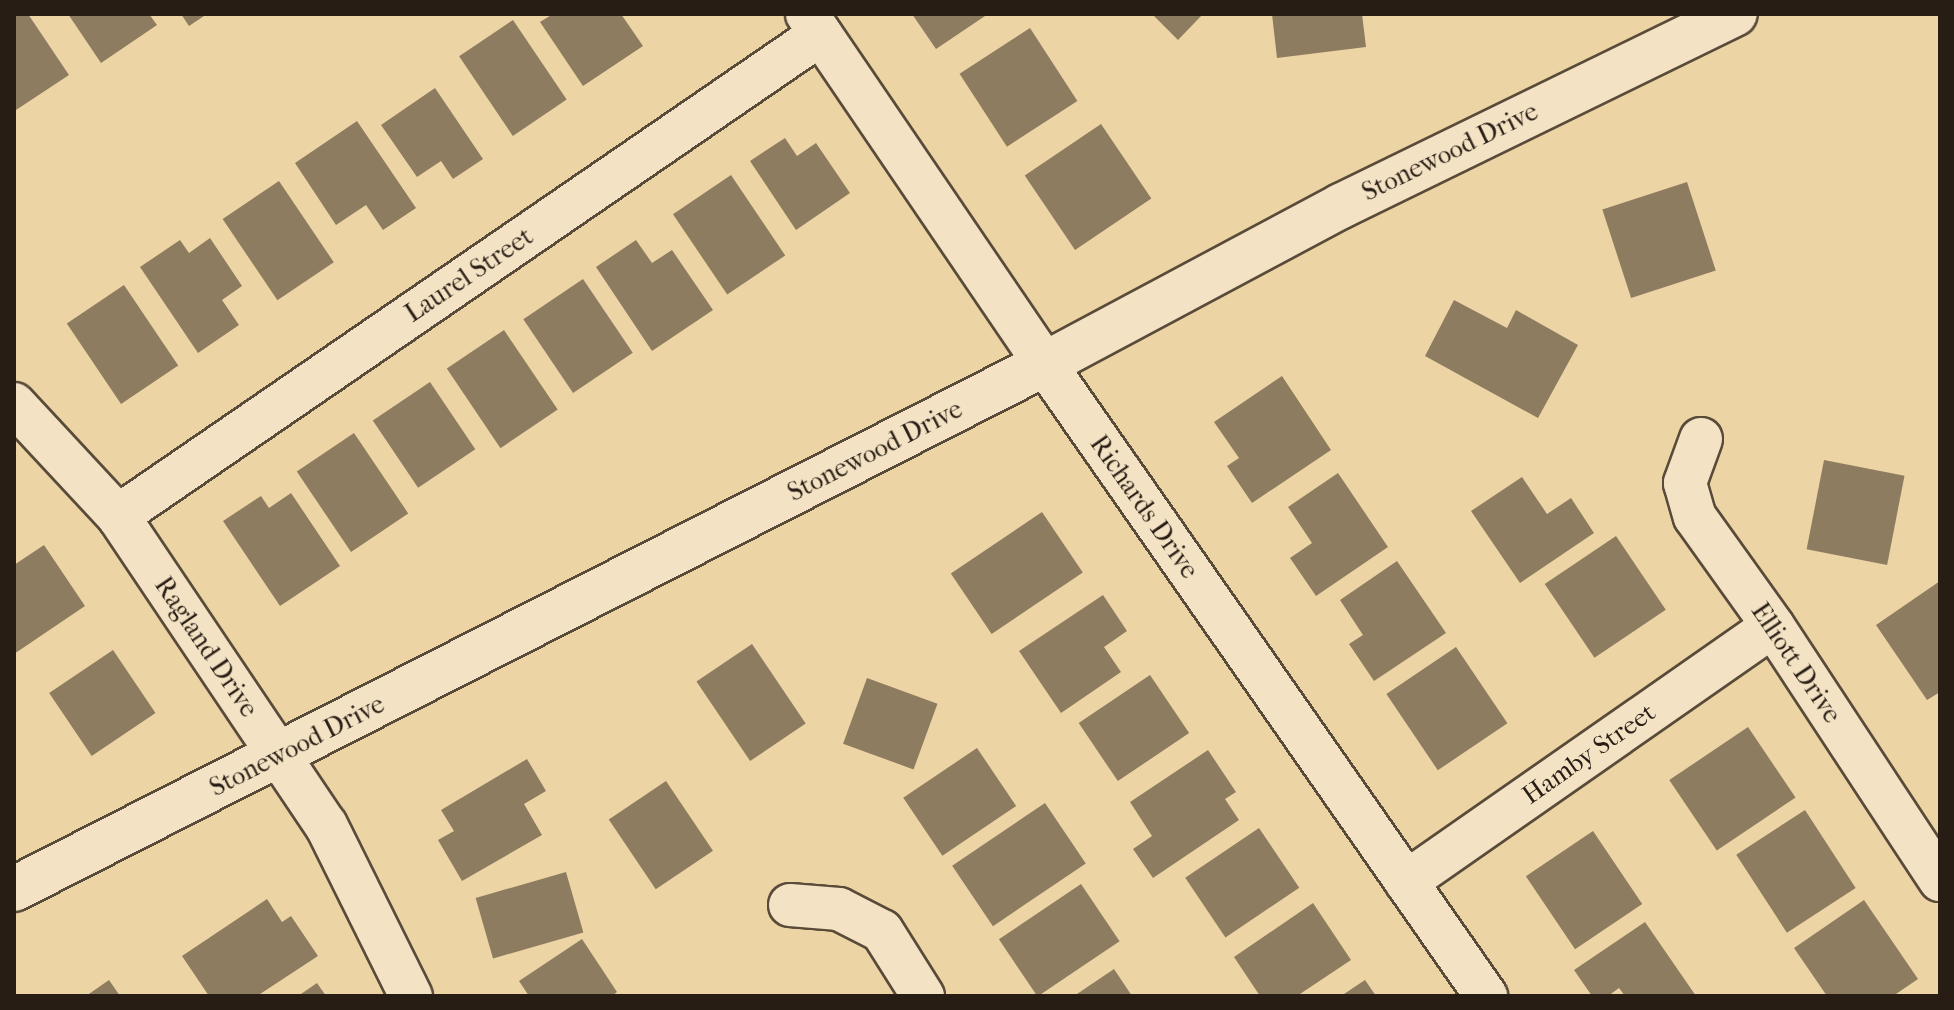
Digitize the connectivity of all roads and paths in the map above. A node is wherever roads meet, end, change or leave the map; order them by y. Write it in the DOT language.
graph roads {
  1 [pos="1735,14"];
  2 [pos="814,24"];
  3 [pos="1045,364"];
  4 [pos="14,404"];
  5 [pos="1701,439"];
  6 [pos="118,516"];
  7 [pos="1773,626"];
  8 [pos="279,755"];
  9 [pos="1940,880"];
  10 [pos="1406,882"];
  11 [pos="14,889"];
  12 [pos="790,905"];
  13 [pos="411,996"];
  14 [pos="923,996"];
  15 [pos="1486,996"];
  1 -- 3 [label="street, Stonewood Drive"];
  2 -- 3 [label="street, Richards Drive"];
  2 -- 6 [label="street, Laurel Street"];
  3 -- 8 [label="street, Stonewood Drive"];
  3 -- 10 [label="street, Richards Drive"];
  4 -- 6 [label="street, Ragland Drive"];
  5 -- 7 [label="street, Elliott Drive"];
  6 -- 8 [label="street, Ragland Drive"];
  7 -- 9 [label="street, Elliott Drive"];
  7 -- 10 [label="street, Hamby Street"];
  8 -- 11 [label="street, Stonewood Drive"];
  8 -- 13 [label="street, Ragland Drive"];
  10 -- 15 [label="street, Richards Drive"];
  12 -- 14 [label="street"];
}
